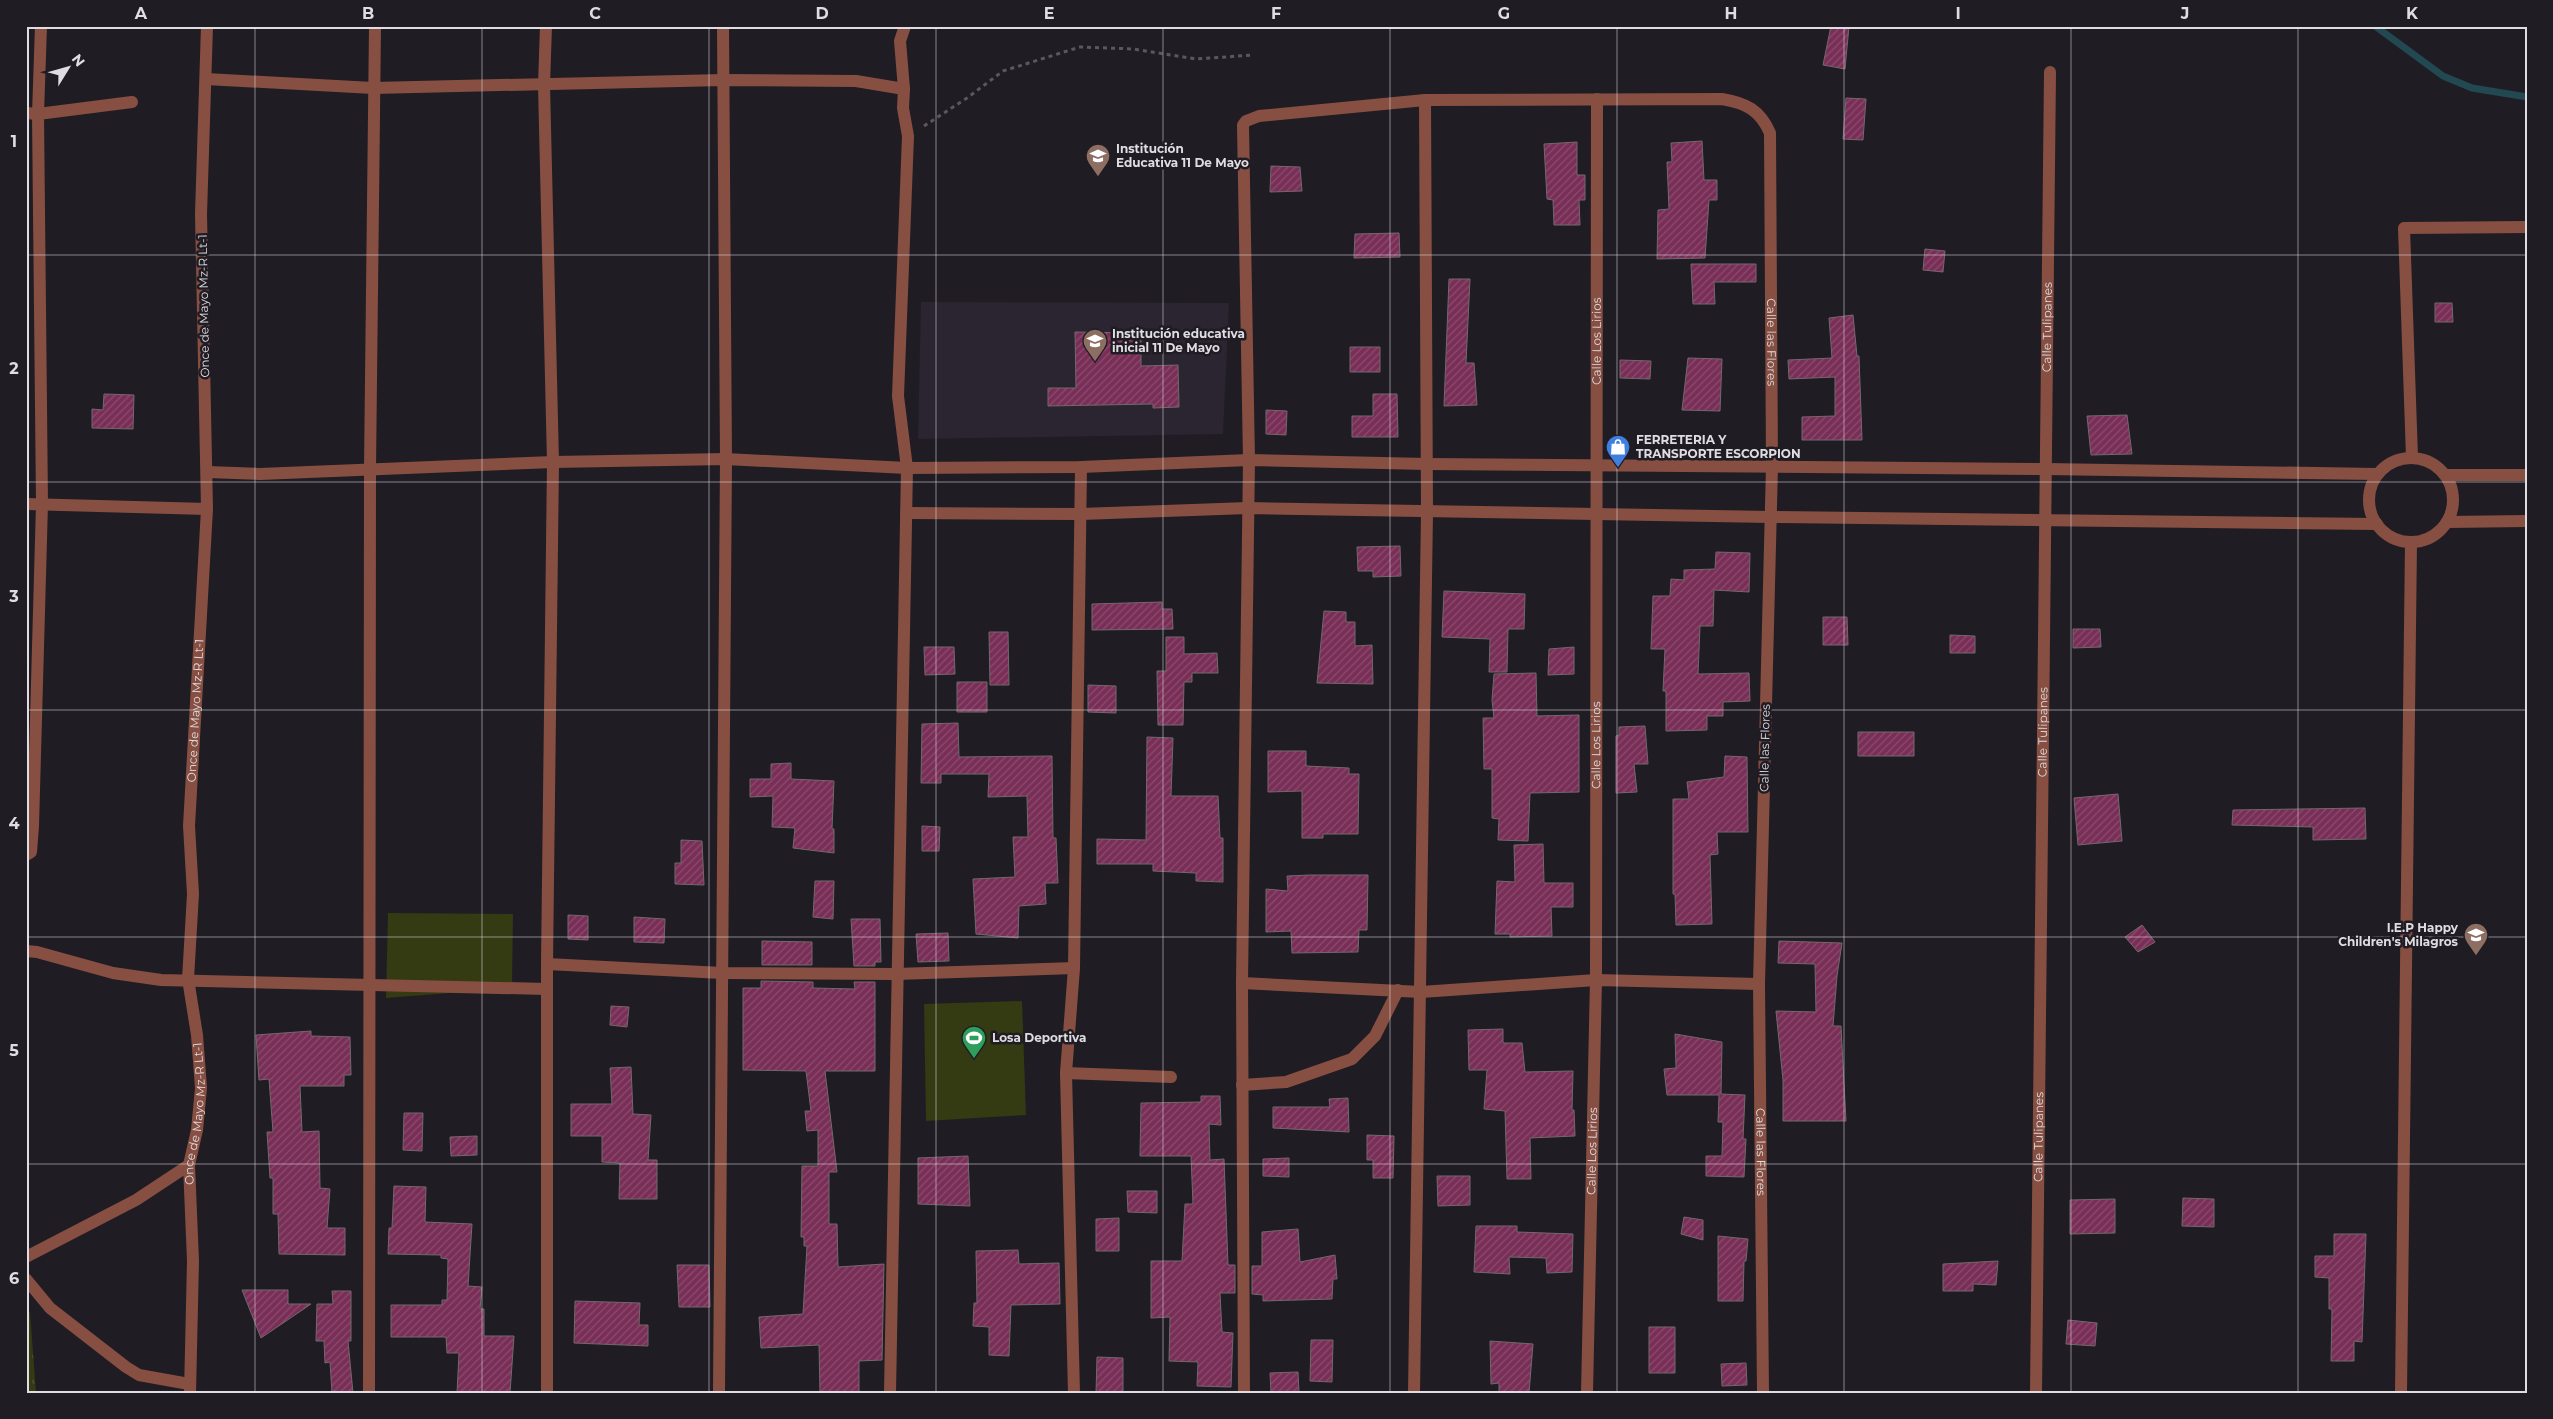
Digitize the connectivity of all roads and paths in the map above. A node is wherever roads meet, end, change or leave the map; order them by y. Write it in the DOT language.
graph roads {
  1 [pos="41,26"];
  2 [pos="207,26"];
  3 [pos="375,26"];
  4 [pos="546,26"];
  5 [pos="723,26"];
  6 [pos="905,26"];
  7 [pos="1254,55"];
  8 [pos="2050,72"];
  9 [pos="206,79"];
  10 [pos="723,80"];
  11 [pos="544,85"];
  12 [pos="373,88"];
  13 [pos="904,89"];
  14 [pos="1597,99"];
  15 [pos="1425,100"];
  16 [pos="132,102"];
  17 [pos="32,113"];
  18 [pos="908,136"];
  19 [pos="2527,228"];
  20 [pos="2412,457"];
  21 [pos="726,458"];
  22 [pos="1249,460"];
  23 [pos="553,462"];
  24 [pos="1427,464"];
  25 [pos="1597,466"];
  26 [pos="1772,466"];
  27 [pos="1081,467"];
  28 [pos="370,468"];
  29 [pos="906,468"];
  30 [pos="2046,469"];
  31 [pos="208,472"];
  32 [pos="2377,474"];
  33 [pos="2527,474"];
  34 [pos="2446,475"];
  35 [pos="26,504"];
  36 [pos="42,504"];
  37 [pos="1248,508"];
  38 [pos="207,509"];
  39 [pos="1427,512"];
  40 [pos="906,513"];
  41 [pos="1081,514"];
  42 [pos="1597,514"];
  43 [pos="1771,518"];
  44 [pos="2045,520"];
  45 [pos="2527,521"];
  46 [pos="2447,522"];
  47 [pos="2377,524"];
  48 [pos="2411,542"];
  49 [pos="26,856"];
  50 [pos="26,951"];
  51 [pos="547,964"];
  52 [pos="1074,968"];
  53 [pos="722,973"];
  54 [pos="896,974"];
  55 [pos="188,979"];
  56 [pos="1596,980"];
  57 [pos="1242,983"];
  58 [pos="370,984"];
  59 [pos="1759,984"];
  60 [pos="547,989"];
  61 [pos="1398,990"];
  62 [pos="1421,992"];
  63 [pos="1066,1073"];
  64 [pos="1171,1077"];
  65 [pos="1242,1085"];
  66 [pos="189,1165"];
  67 [pos="26,1257"];
  68 [pos="26,1279"];
  69 [pos="189,1389"];
  70 [pos="369,1393"];
  71 [pos="547,1393"];
  72 [pos="719,1393"];
  73 [pos="890,1393"];
  74 [pos="1074,1393"];
  75 [pos="1244,1393"];
  76 [pos="1414,1393"];
  77 [pos="1587,1393"];
  78 [pos="1763,1393"];
  79 [pos="2036,1393"];
  80 [pos="2401,1393"];
  1 -- 17 [label="street"];
  2 -- 9 [label="street, Once de Mayo Mz-R Lt-1"];
  3 -- 12 [label="street"];
  4 -- 11 [label="street"];
  5 -- 10 [label="street"];
  6 -- 13 [label="street"];
  7 -- 18 [label="path"];
  8 -- 30 [label="street, Calle Tulipanes"];
  9 -- 12 [label="street"];
  9 -- 31 [label="street, Once de Mayo Mz-R Lt-1"];
  10 -- 11 [label="street"];
  10 -- 13 [label="street"];
  10 -- 21 [label="street"];
  11 -- 12 [label="street"];
  11 -- 23 [label="street"];
  12 -- 28 [label="street"];
  13 -- 18 [label="street"];
  14 -- 15 [label="street"];
  14 -- 25 [label="street, Calle Los Lirios"];
  14 -- 26 [label="street, Calle las Flores"];
  15 -- 22 [label="street"];
  15 -- 24 [label="street"];
  16 -- 17 [label="street"];
  17 -- 36 [label="street"];
  18 -- 29 [label="street"];
  19 -- 20 [label="street"];
  20 -- 32 [label="street"];
  20 -- 34 [label="street"];
  21 -- 23 [label="street"];
  21 -- 29 [label="street"];
  21 -- 53 [label="street"];
  22 -- 24 [label="street"];
  22 -- 27 [label="street"];
  22 -- 37 [label="street"];
  23 -- 28 [label="street"];
  23 -- 51 [label="street"];
  24 -- 25 [label="street"];
  24 -- 39 [label="street"];
  25 -- 26 [label="street"];
  25 -- 42 [label="street, Calle Los Lirios"];
  26 -- 30 [label="street"];
  26 -- 43 [label="street, Calle las Flores"];
  27 -- 29 [label="street"];
  27 -- 41 [label="street"];
  28 -- 31 [label="street"];
  28 -- 58 [label="street"];
  29 -- 40 [label="street"];
  30 -- 32 [label="street"];
  30 -- 44 [label="street, Calle Tulipanes"];
  31 -- 38 [label="street, Once de Mayo Mz-R Lt-1"];
  32 -- 47 [label="street"];
  33 -- 34 [label="street"];
  34 -- 46 [label="street"];
  35 -- 36 [label="street"];
  36 -- 38 [label="street"];
  36 -- 49 [label="street"];
  37 -- 39 [label="street"];
  37 -- 41 [label="street"];
  37 -- 57 [label="street"];
  38 -- 55 [label="street, Once de Mayo Mz-R Lt-1"];
  39 -- 42 [label="street"];
  39 -- 62 [label="street"];
  40 -- 41 [label="street"];
  40 -- 54 [label="street"];
  41 -- 52 [label="street"];
  42 -- 43 [label="street"];
  42 -- 56 [label="street, Calle Los Lirios"];
  43 -- 44 [label="street"];
  43 -- 59 [label="street, Calle las Flores"];
  44 -- 47 [label="street"];
  44 -- 79 [label="street, Calle Tulipanes"];
  45 -- 46 [label="street"];
  46 -- 48 [label="street"];
  47 -- 48 [label="street"];
  48 -- 80 [label="street"];
  50 -- 55 [label="street"];
  51 -- 53 [label="street"];
  51 -- 60 [label="street"];
  52 -- 54 [label="street"];
  52 -- 63 [label="street"];
  53 -- 54 [label="street"];
  53 -- 72 [label="street"];
  54 -- 73 [label="street"];
  55 -- 58 [label="street"];
  55 -- 66 [label="street, Once de Mayo Mz-R Lt-1"];
  56 -- 59 [label="street"];
  56 -- 62 [label="street"];
  56 -- 77 [label="street, Calle Los Lirios"];
  57 -- 61 [label="street"];
  57 -- 65 [label="street"];
  58 -- 60 [label="street"];
  58 -- 70 [label="street"];
  59 -- 78 [label="street, Calle las Flores"];
  60 -- 71 [label="street"];
  61 -- 62 [label="street"];
  61 -- 65 [label="street"];
  62 -- 76 [label="street"];
  63 -- 64 [label="street"];
  63 -- 74 [label="street"];
  65 -- 75 [label="street"];
  66 -- 67 [label="street"];
  66 -- 69 [label="street, Once de Mayo Mz-R Lt-1"];
  68 -- 69 [label="street"];
}
